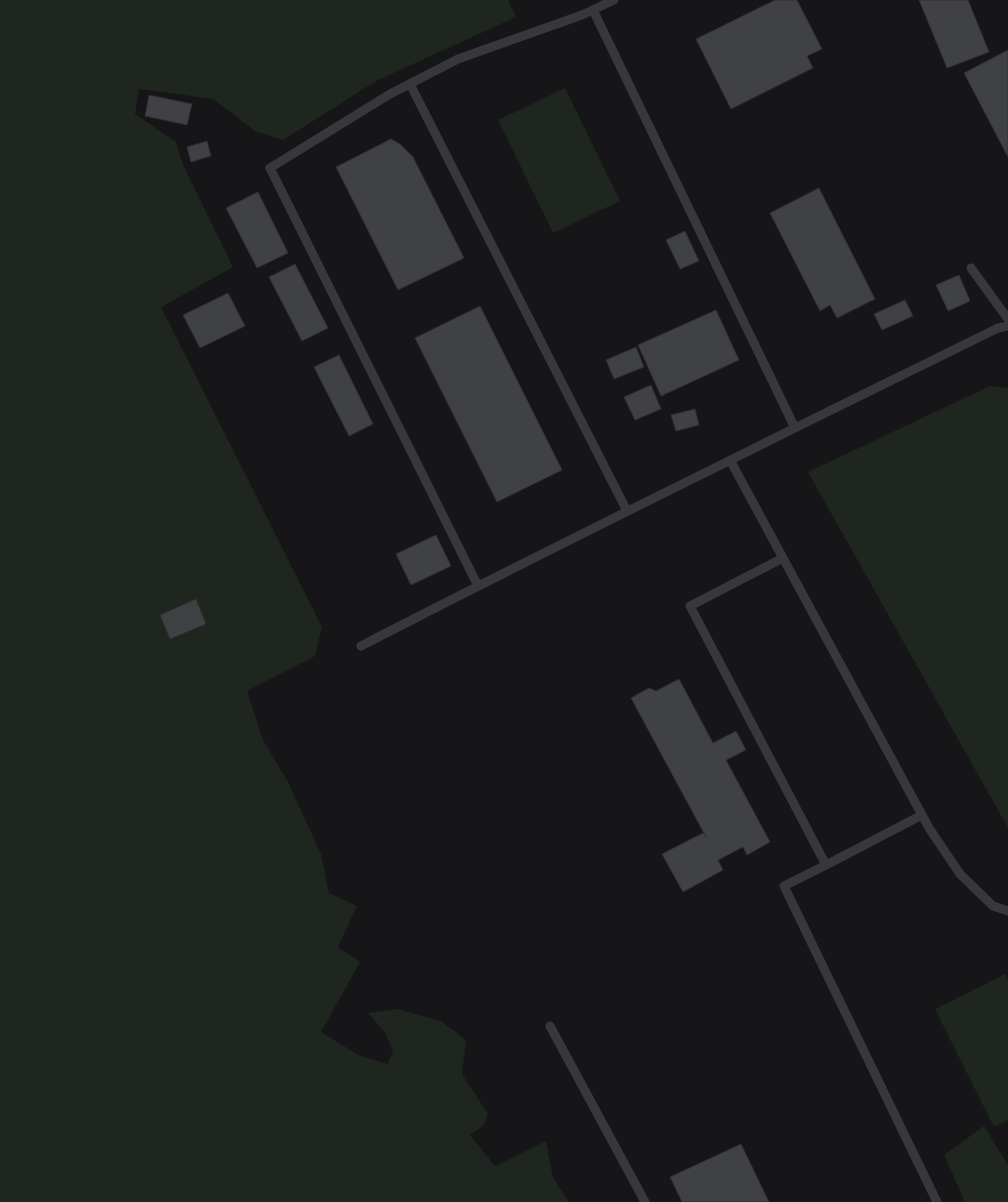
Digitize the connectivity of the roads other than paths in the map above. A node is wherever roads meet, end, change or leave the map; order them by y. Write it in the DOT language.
graph roads {
  1 [pos="614,0"];
  2 [pos="593,10"];
  3 [pos="410,84"];
  4 [pos="970,268"];
  5 [pos="1008,319"];
  6 [pos="1008,326"];
  7 [pos="795,428"];
  8 [pos="730,460"];
  9 [pos="627,511"];
  10 [pos="783,558"];
  11 [pos="478,586"];
  12 [pos="361,646"];
  13 [pos="922,815"];
  14 [pos="826,865"];
  15 [pos="1008,911"];
  16 [pos="550,1026"];
  17 [pos="644,1202"];
  18 [pos="937,1202"];
  1 -- 2 [label="lane"];
  2 -- 3 [label="lane"];
  2 -- 7 [label="lane"];
  3 -- 9 [label="lane"];
  3 -- 11 [label="lane"];
  4 -- 5 [label="lane"];
  6 -- 7 [label="lane"];
  7 -- 8 [label="lane"];
  8 -- 9 [label="lane"];
  8 -- 10 [label="lane"];
  9 -- 11 [label="lane"];
  10 -- 13 [label="lane"];
  10 -- 14 [label="lane"];
  11 -- 12 [label="lane"];
  13 -- 14 [label="lane"];
  13 -- 15 [label="lane"];
  14 -- 18 [label="lane"];
  16 -- 17 [label="lane"];
}
